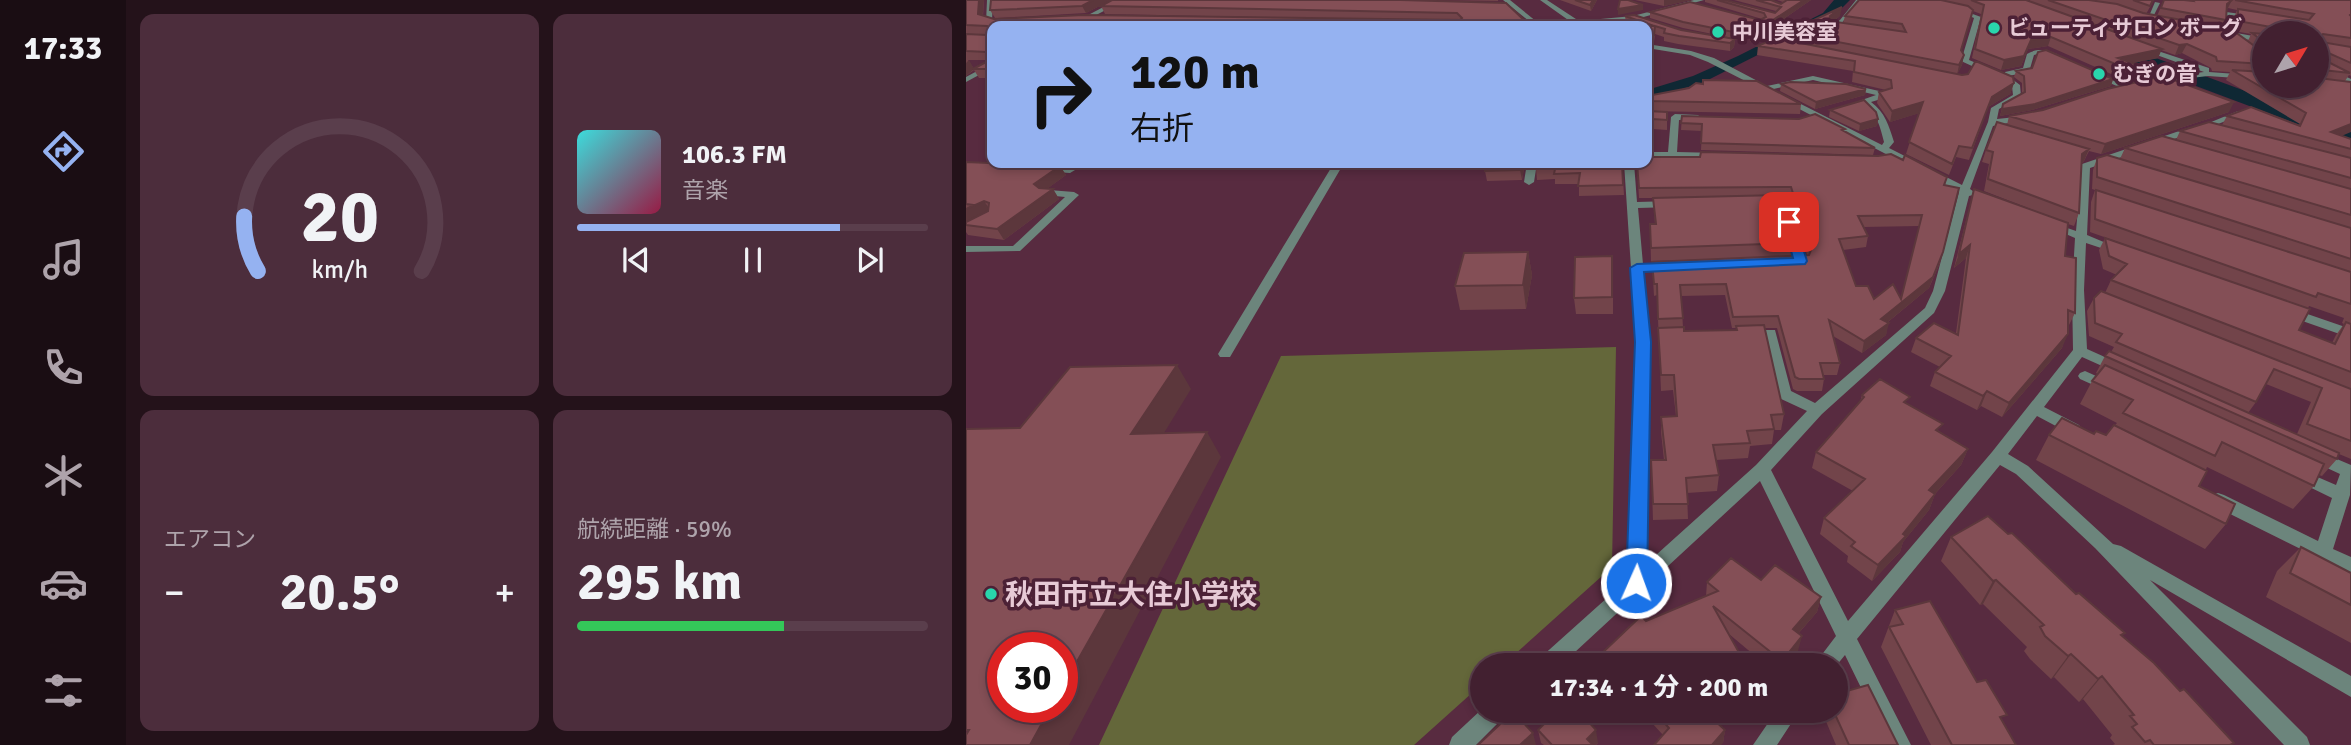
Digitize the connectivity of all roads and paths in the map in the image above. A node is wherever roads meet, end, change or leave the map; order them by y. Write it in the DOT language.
graph roads {
  1 [pos="990,0"];
  2 [pos="1122,0"];
  3 [pos="1543,0"];
  4 [pos="1859,0"];
  5 [pos="1307,1"];
  6 [pos="1292,2"];
  7 [pos="1702,3"];
  8 [pos="2157,3"];
  9 [pos="1504,4"];
  10 [pos="1948,7"];
  11 [pos="1648,8"];
  12 [pos="1661,11"];
  13 [pos="1087,18"];
  14 [pos="1101,18"];
  15 [pos="1633,18"];
  16 [pos="2140,18"];
  17 [pos="2266,19"];
  18 [pos="2149,20"];
  19 [pos="988,21"];
  20 [pos="1076,21"];
  21 [pos="1281,21"];
  22 [pos="1532,21"];
  23 [pos="1574,21"];
  24 [pos="1599,21"];
  25 [pos="1642,21"];
  26 [pos="2159,23"];
  27 [pos="1852,32"];
  28 [pos="2215,32"];
  29 [pos="2227,33"];
  30 [pos="2252,38"];
  31 [pos="2135,44"];
  32 [pos="1652,47"];
  33 [pos="2245,47"];
  34 [pos="2069,61"];
  35 [pos="979,64"];
  36 [pos="987,65"];
  37 [pos="1975,66"];
  38 [pos="987,68"];
  39 [pos="2329,71"];
  40 [pos="2092,72"];
  41 [pos="2214,73"];
  42 [pos="1964,74"];
  43 [pos="2003,75"];
  44 [pos="2252,77"];
  45 [pos="966,80"];
  46 [pos="2351,82"];
  47 [pos="2127,87"];
  48 [pos="1765,89"];
  49 [pos="2115,90"];
  50 [pos="1864,101"];
  51 [pos="1840,108"];
  52 [pos="1828,112"];
  53 [pos="2243,113"];
  54 [pos="1816,116"];
  55 [pos="2038,116"];
  56 [pos="1703,118"];
  57 [pos="1798,120"];
  58 [pos="1991,124"];
  59 [pos="2203,127"];
  60 [pos="2216,130"];
  61 [pos="2014,134"];
  62 [pos="2155,142"];
  63 [pos="2169,146"];
  64 [pos="1883,149"];
  65 [pos="2077,153"];
  66 [pos="1652,155"];
  67 [pos="1672,155"];
  68 [pos="1726,156"];
  69 [pos="1898,157"];
  70 [pos="1876,161"];
  71 [pos="2102,161"];
  72 [pos="2115,165"];
  73 [pos="1336,168"];
  74 [pos="1531,168"];
  75 [pos="1629,168"];
  76 [pos="1031,169"];
  77 [pos="1070,170"];
  78 [pos="1529,182"];
  79 [pos="1965,190"];
  80 [pos="1049,193"];
  81 [pos="2083,193"];
  82 [pos="2096,197"];
  83 [pos="1981,198"];
  84 [pos="1756,202"];
  85 [pos="1687,204"];
  86 [pos="1632,205"];
  87 [pos="2043,222"];
  88 [pos="2080,237"];
  89 [pos="966,249"];
  90 [pos="2132,255"];
  91 [pos="1773,262"];
  92 [pos="1651,267"];
  93 [pos="1637,268"];
  94 [pos="2274,306"];
  95 [pos="1732,334"];
  96 [pos="2351,334"];
  97 [pos="2080,351"];
  98 [pos="1225,354"];
  99 [pos="2129,373"];
  100 [pos="2085,376"];
  101 [pos="2122,393"];
  102 [pos="2035,409"];
  103 [pos="1816,410"];
  104 [pos="2095,439"];
  105 [pos="2300,450"];
  106 [pos="1998,456"];
  107 [pos="2281,466"];
  108 [pos="1762,469"];
  109 [pos="2350,472"];
  110 [pos="2203,493"];
  111 [pos="2342,495"];
  112 [pos="2101,543"];
  113 [pos="2323,552"];
  114 [pos="2351,566"];
  115 [pos="1636,583"];
  116 [pos="1846,636"];
  117 [pos="1560,653"];
  118 [pos="1833,653"];
  119 [pos="2351,687"];
  120 [pos="1483,723"];
  121 [pos="1780,723"];
  122 [pos="1460,745"];
  123 [pos="1764,745"];
  124 [pos="1900,745"];
  125 [pos="2299,745"];
  1 -- 19 [label="street"];
  2 -- 13 [label="street"];
  3 -- 23 [label="street"];
  4 -- 27 [label="street"];
  5 -- 6 [label="street"];
  5 -- 21 [label="street"];
  7 -- 12 [label="street"];
  8 -- 18 [label="street"];
  9 -- 22 [label="street"];
  10 -- 37 [label="street"];
  11 -- 12 [label="street"];
  12 -- 15 [label="street"];
  13 -- 14 [label="street"];
  13 -- 20 [label="street"];
  15 -- 24 [label="street"];
  15 -- 25 [label="street"];
  16 -- 18 [label="street"];
  17 -- 29 [label="street"];
  18 -- 26 [label="street"];
  28 -- 29 [label="street"];
  29 -- 30 [label="street"];
  29 -- 33 [label="street"];
  31 -- 41 [label="street"];
  32 -- 48 [label="street"];
  34 -- 43 [label="street"];
  35 -- 36 [label="street"];
  37 -- 42 [label="street"];
  37 -- 43 [label="street"];
  38 -- 45 [label="street"];
  39 -- 46 [label="street"];
  40 -- 47 [label="street"];
  41 -- 44 [label="street"];
  41 -- 47 [label="street"];
  43 -- 58 [label="street"];
  47 -- 49 [label="street"];
  48 -- 50 [label="street"];
  48 -- 54 [label="street"];
  50 -- 51 [label="street"];
  50 -- 64 [label="street"];
  52 -- 54 [label="street"];
  53 -- 59 [label="street"];
  54 -- 57 [label="street"];
  54 -- 64 [label="street"];
  55 -- 58 [label="street"];
  56 -- 67 [label="street"];
  58 -- 61 [label="street"];
  58 -- 79 [label="street"];
  59 -- 60 [label="street"];
  59 -- 62 [label="street"];
  62 -- 63 [label="street"];
  62 -- 71 [label="street"];
  64 -- 69 [label="street"];
  65 -- 71 [label="street"];
  66 -- 67 [label="street"];
  67 -- 68 [label="street"];
  69 -- 70 [label="street"];
  69 -- 79 [label="street"];
  71 -- 72 [label="street"];
  71 -- 81 [label="street"];
  73 -- 98 [label="street"];
  74 -- 78 [label="street"];
  75 -- 86 [label="street"];
  76 -- 77 [label="street"];
  79 -- 83 [label="street"];
  79 -- 103 [label="street"];
  80 -- 89 [label="street"];
  81 -- 82 [label="street"];
  81 -- 88 [label="street"];
  84 -- 91 [label="street"];
  85 -- 86 [label="street"];
  86 -- 93 [label="street"];
  87 -- 88 [label="street"];
  88 -- 90 [label="street"];
  88 -- 97 [label="street"];
  92 -- 93 [label="street"];
  93 -- 115 [label="street"];
  94 -- 96 [label="street"];
  95 -- 103 [label="street"];
  97 -- 99 [label="street"];
  97 -- 102 [label="street"];
  100 -- 101 [label="street"];
  102 -- 104 [label="street"];
  102 -- 106 [label="street"];
  103 -- 108 [label="street"];
  105 -- 109 [label="street"];
  106 -- 112 [label="street"];
  106 -- 116 [label="street"];
  107 -- 111 [label="street"];
  108 -- 115 [label="street"];
  108 -- 116 [label="street"];
  109 -- 111 [label="street"];
  110 -- 113 [label="street"];
  111 -- 113 [label="street"];
  112 -- 119 [label="street"];
  112 -- 125 [label="street"];
  113 -- 114 [label="street"];
  115 -- 117 [label="street"];
  116 -- 118 [label="street"];
  116 -- 124 [label="street"];
  120 -- 122 [label="street"];
  121 -- 123 [label="street"];
}
